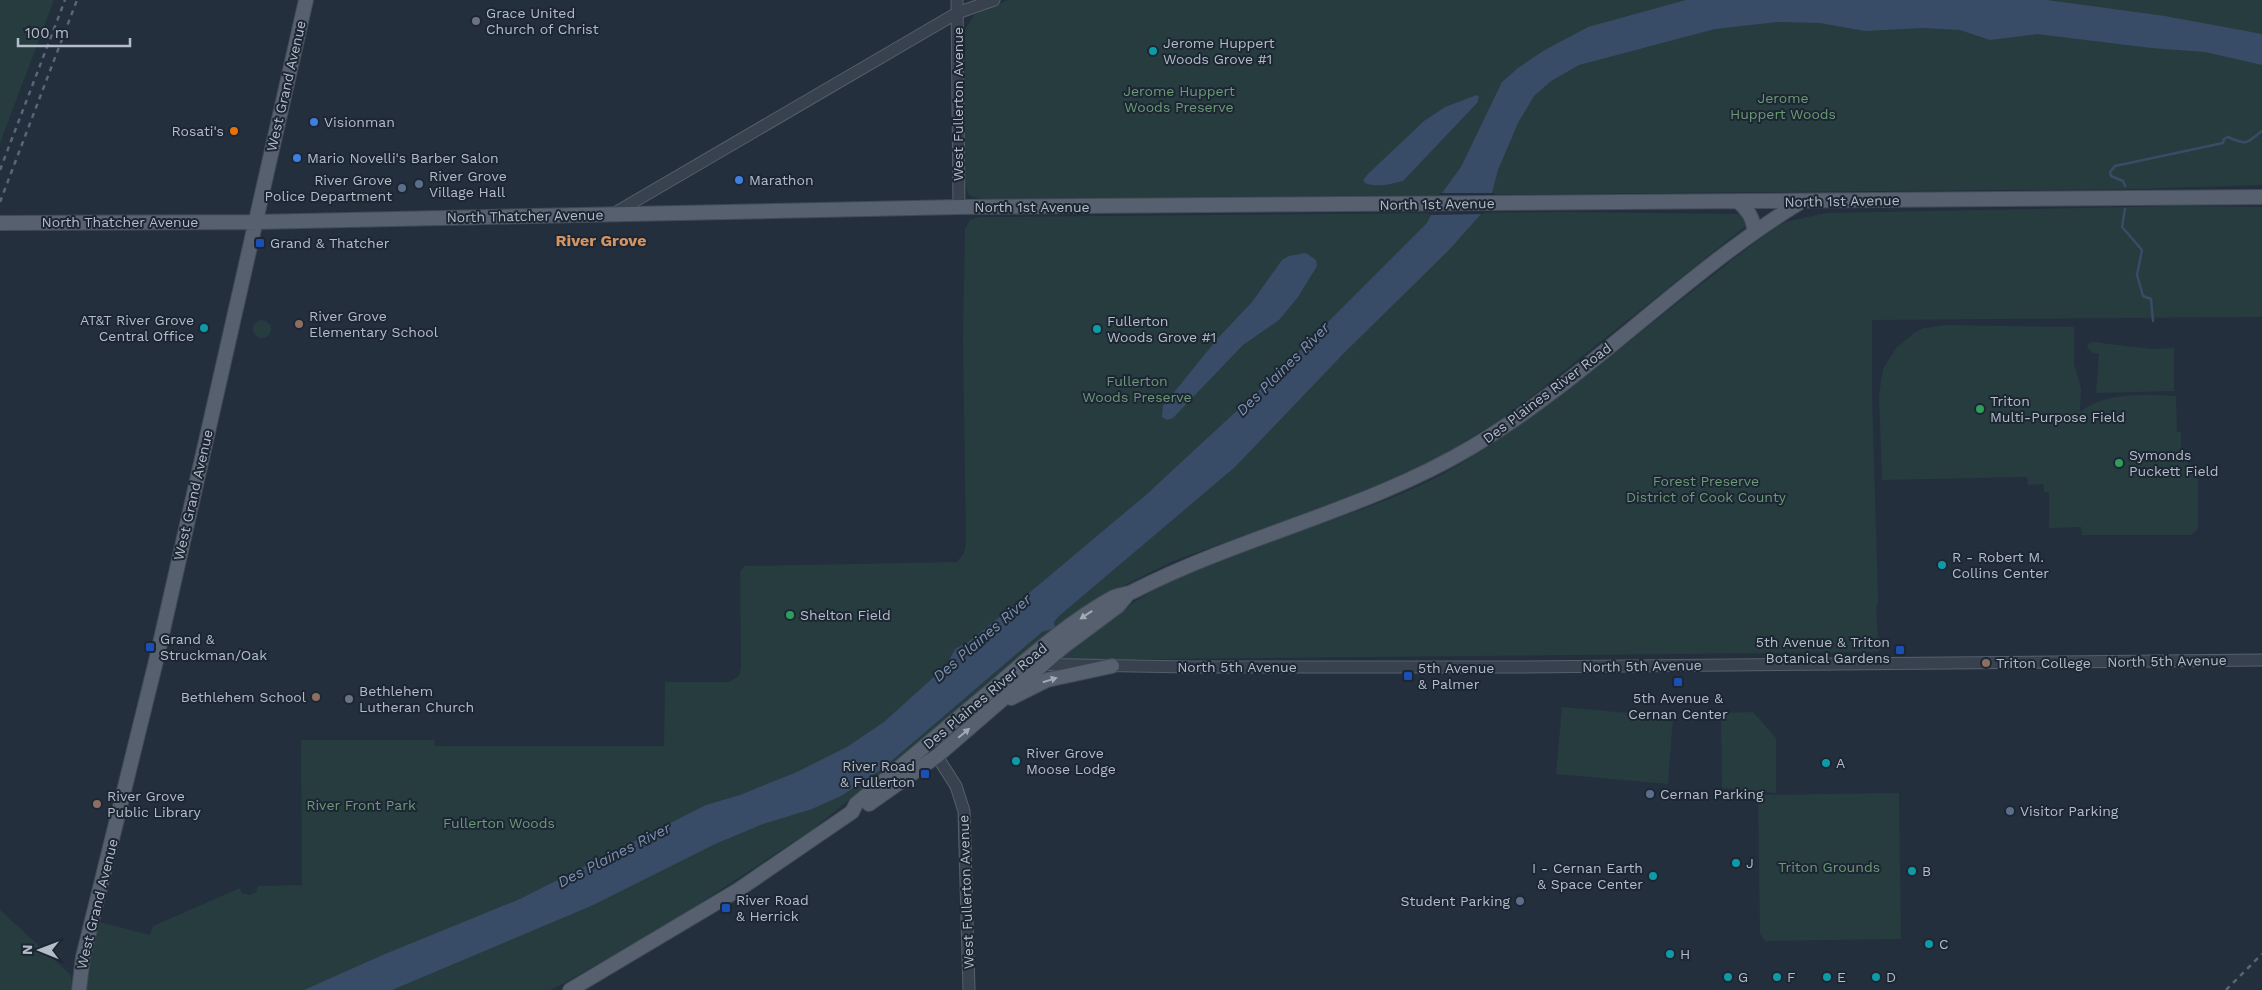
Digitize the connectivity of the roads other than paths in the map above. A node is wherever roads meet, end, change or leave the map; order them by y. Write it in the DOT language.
graph roads {
  1 [pos="306,0"];
  2 [pos="957,0"];
  3 [pos="994,0"];
  4 [pos="957,13"];
  5 [pos="2262,197"];
  6 [pos="1739,202"];
  7 [pos="1800,202"];
  8 [pos="959,207"];
  9 [pos="613,214"];
  10 [pos="256,222"];
  11 [pos="0,223"];
  12 [pos="1754,232"];
  13 [pos="1128,594"];
  14 [pos="2262,660"];
  15 [pos="1022,664"];
  16 [pos="1042,665"];
  17 [pos="1112,666"];
  18 [pos="991,709"];
  19 [pos="928,744"];
  20 [pos="937,756"];
  21 [pos="852,812"];
  22 [pos="79,990"];
  23 [pos="570,990"];
  24 [pos="969,990"];
  1 -- 10 [label="main road, West Grand Avenue"];
  2 -- 4 [label="street, West Fullerton Avenue"];
  3 -- 4 [label="street, North Thatcher Avenue"];
  4 -- 8 [label="street, West Fullerton Avenue"];
  4 -- 9 [label="street, North Thatcher Avenue"];
  5 -- 7 [label="main road, North 1st Avenue"];
  6 -- 7 [label="main road, North 1st Avenue"];
  6 -- 8 [label="main road, North 1st Avenue"];
  6 -- 12 [label="main road"];
  7 -- 12 [label="main road, Des Plaines River Road"];
  8 -- 9 [label="main road, North 1st Avenue"];
  9 -- 10 [label="main road, North Thatcher Avenue"];
  10 -- 11 [label="main road, North Thatcher Avenue"];
  10 -- 22 [label="main road, West Grand Avenue"];
  12 -- 13 [label="main road, Des Plaines River Road"];
  13 -- 15 [label="main road, Des Plaines River Road, one-way"];
  13 -- 16 [label="main road, Des Plaines River Road"];
  14 -- 17 [label="street, North 5th Avenue"];
  15 -- 16 [label="street, North 5th Avenue"];
  15 -- 19 [label="main road, Des Plaines River Road"];
  16 -- 17 [label="street, North 5th Avenue"];
  16 -- 18 [label="main road, Des Plaines River Road"];
  18 -- 17 [label="main road, one-way"];
  20 -- 18 [label="main road, Des Plaines River Road, one-way"];
  19 -- 20 [label="street, West Fullerton Avenue"];
  19 -- 21 [label="main road, Des Plaines River Road"];
  20 -- 21 [label="main road, Des Plaines River Road"];
  20 -- 24 [label="street, West Fullerton Avenue"];
  21 -- 23 [label="main road, Des Plaines River Road"];
}
